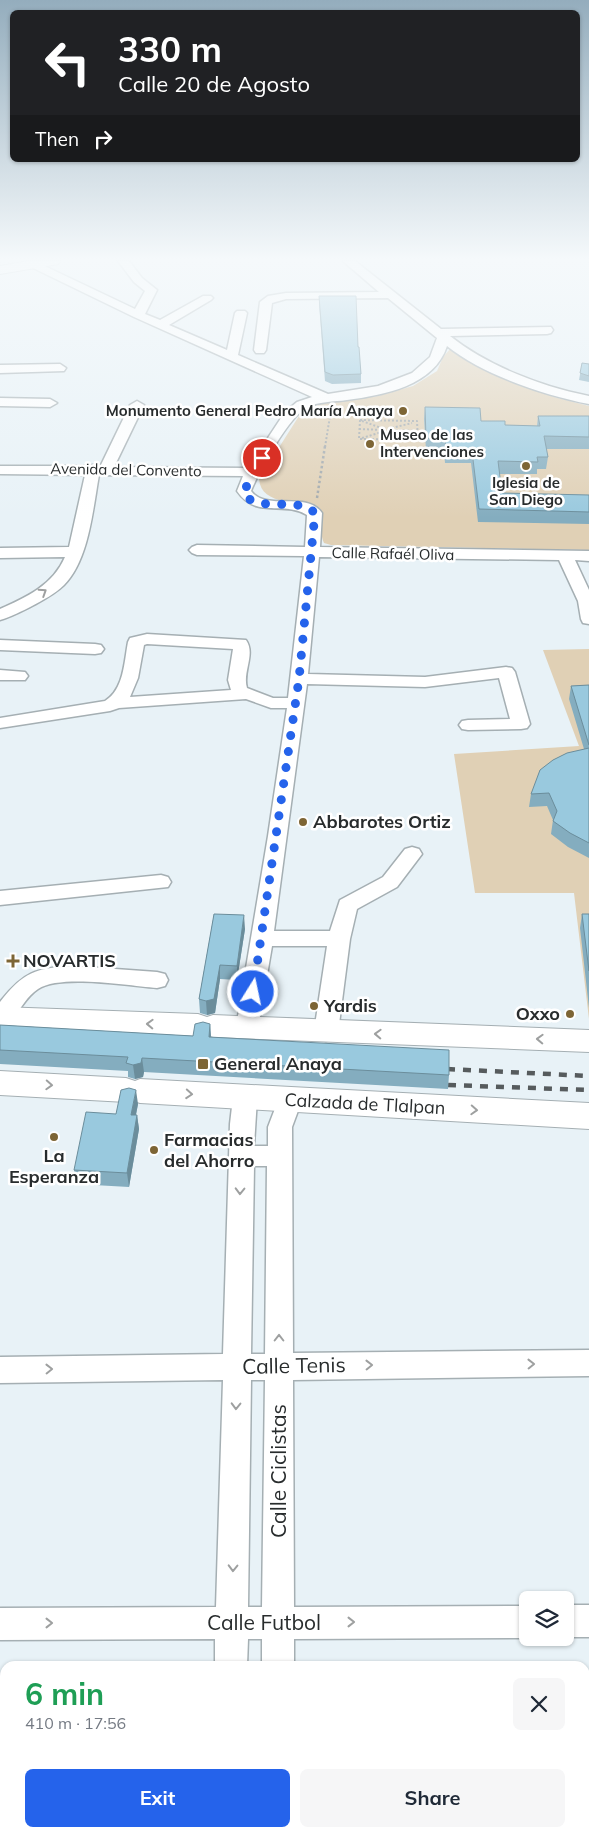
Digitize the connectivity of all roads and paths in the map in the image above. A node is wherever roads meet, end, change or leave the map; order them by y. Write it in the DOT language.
graph roads {
  1 [pos="211,347"];
  2 [pos="234,347"];
  3 [pos="260,347"];
  4 [pos="437,347"];
  5 [pos="456,347"];
  6 [pos="260,350"];
  7 [pos="232,356"];
  8 [pos="60,368"];
  9 [pos="0,369"];
  10 [pos="329,397"];
  11 [pos="589,400"];
  12 [pos="0,402"];
  13 [pos="50,403"];
  14 [pos="137,405"];
  15 [pos="360,420"];
  16 [pos="388,421"];
  17 [pos="417,422"];
  18 [pos="359,429"];
  19 [pos="386,430"];
  20 [pos="418,431"];
  21 [pos="359,439"];
  22 [pos="386,440"];
  23 [pos="418,440"];
  24 [pos="0,470"];
  25 [pos="99,470"];
  26 [pos="252,472"];
  27 [pos="315,513"];
  28 [pos="198,550"];
  29 [pos="75,552"];
  30 [pos="312,552"];
  31 [pos="0,553"];
  32 [pos="565,556"];
  33 [pos="589,556"];
  34 [pos="0,615"];
  35 [pos="589,619"];
  36 [pos="0,645"];
  37 [pos="95,649"];
  38 [pos="0,675"];
  39 [pos="19,676"];
  40 [pos="299,679"];
  41 [pos="246,694"];
  42 [pos="117,703"];
  43 [pos="296,703"];
  44 [pos="0,723"];
  45 [pos="468,725"];
  46 [pos="412,854"];
  47 [pos="161,882"];
  48 [pos="0,898"];
  49 [pos="262,938"];
  50 [pos="339,939"];
  51 [pos="157,980"];
  52 [pos="0,1018"];
  53 [pos="247,1028"];
  54 [pos="326,1032"];
  55 [pos="589,1041"];
  56 [pos="0,1083"];
  57 [pos="245,1098"];
  58 [pos="290,1100"];
  59 [pos="589,1116"];
  60 [pos="241,1156"];
  61 [pos="280,1156"];
  62 [pos="589,1363"];
  63 [pos="279,1366"];
  64 [pos="237,1367"];
  65 [pos="0,1370"];
  66 [pos="574,1621"];
  67 [pos="589,1621"];
  68 [pos="232,1622"];
  69 [pos="278,1622"];
  70 [pos="519,1622"];
  71 [pos="0,1624"];
  72 [pos="231,1661"];
  73 [pos="278,1661"];
  1 -- 7 [label="street"];
  2 -- 7 [label="street"];
  3 -- 6 [label="street"];
  4 -- 10 [label="street"];
  5 -- 11 [label="street"];
  7 -- 10 [label="street"];
  8 -- 9 [label="street"];
  10 -- 26 [label="street"];
  10 -- 27 [label="path"];
  12 -- 13 [label="street"];
  14 -- 25 [label="street"];
  15 -- 16 [label="path"];
  15 -- 18 [label="path"];
  15 -- 19 [label="path"];
  16 -- 17 [label="path"];
  16 -- 19 [label="path"];
  17 -- 19 [label="path"];
  17 -- 20 [label="path"];
  18 -- 19 [label="path"];
  18 -- 21 [label="path"];
  19 -- 20 [label="path"];
  19 -- 21 [label="path"];
  19 -- 22 [label="path"];
  19 -- 23 [label="path"];
  20 -- 23 [label="path"];
  21 -- 22 [label="path"];
  22 -- 23 [label="path"];
  24 -- 25 [label="street, Avenida del Convento"];
  25 -- 26 [label="street, Avenida del Convento"];
  25 -- 29 [label="street"];
  26 -- 27 [label="street"];
  27 -- 30 [label="street"];
  28 -- 30 [label="street, Calle Rafaél Oliva"];
  29 -- 31 [label="street"];
  34 -- 29 [label="street, one-way"];
  30 -- 32 [label="street, Calle Rafaél Oliva"];
  30 -- 40 [label="street"];
  32 -- 33 [label="street, Calle Rafaél Oliva"];
  32 -- 35 [label="street"];
  36 -- 37 [label="street"];
  38 -- 39 [label="street"];
  40 -- 43 [label="street"];
  40 -- 45 [label="street"];
  41 -- 42 [label="street"];
  41 -- 42 [label="street"];
  41 -- 43 [label="street"];
  42 -- 44 [label="street"];
  43 -- 49 [label="street"];
  46 -- 50 [label="street"];
  47 -- 48 [label="street"];
  49 -- 50 [label="street"];
  49 -- 53 [label="street"];
  50 -- 54 [label="street"];
  51 -- 52 [label="street"];
  53 -- 52 [label="main road, one-way"];
  53 -- 54 [label="main road"];
  55 -- 54 [label="main road, one-way"];
  56 -- 57 [label="main road, Calzada de Tlalpan, one-way"];
  57 -- 58 [label="main road, Calzada de Tlalpan"];
  57 -- 60 [label="street"];
  58 -- 59 [label="main road, Calzada de Tlalpan, one-way"];
  58 -- 61 [label="street, Calle Ciclistas"];
  60 -- 61 [label="street"];
  60 -- 64 [label="street, one-way"];
  63 -- 61 [label="street, Calle Ciclistas, one-way"];
  63 -- 62 [label="street, Calle Tenis, one-way"];
  63 -- 64 [label="street, Calle Tenis"];
  63 -- 69 [label="street, Calle Ciclistas"];
  65 -- 64 [label="street, Calle Tenis, one-way"];
  64 -- 68 [label="street, one-way"];
  66 -- 67 [label="street"];
  68 -- 69 [label="street, Calle Futbol"];
  71 -- 68 [label="street, Calle Futbol, one-way"];
  68 -- 72 [label="street"];
  69 -- 70 [label="street, Calle Futbol, one-way"];
  69 -- 73 [label="street, Calle Ciclistas"];
}
